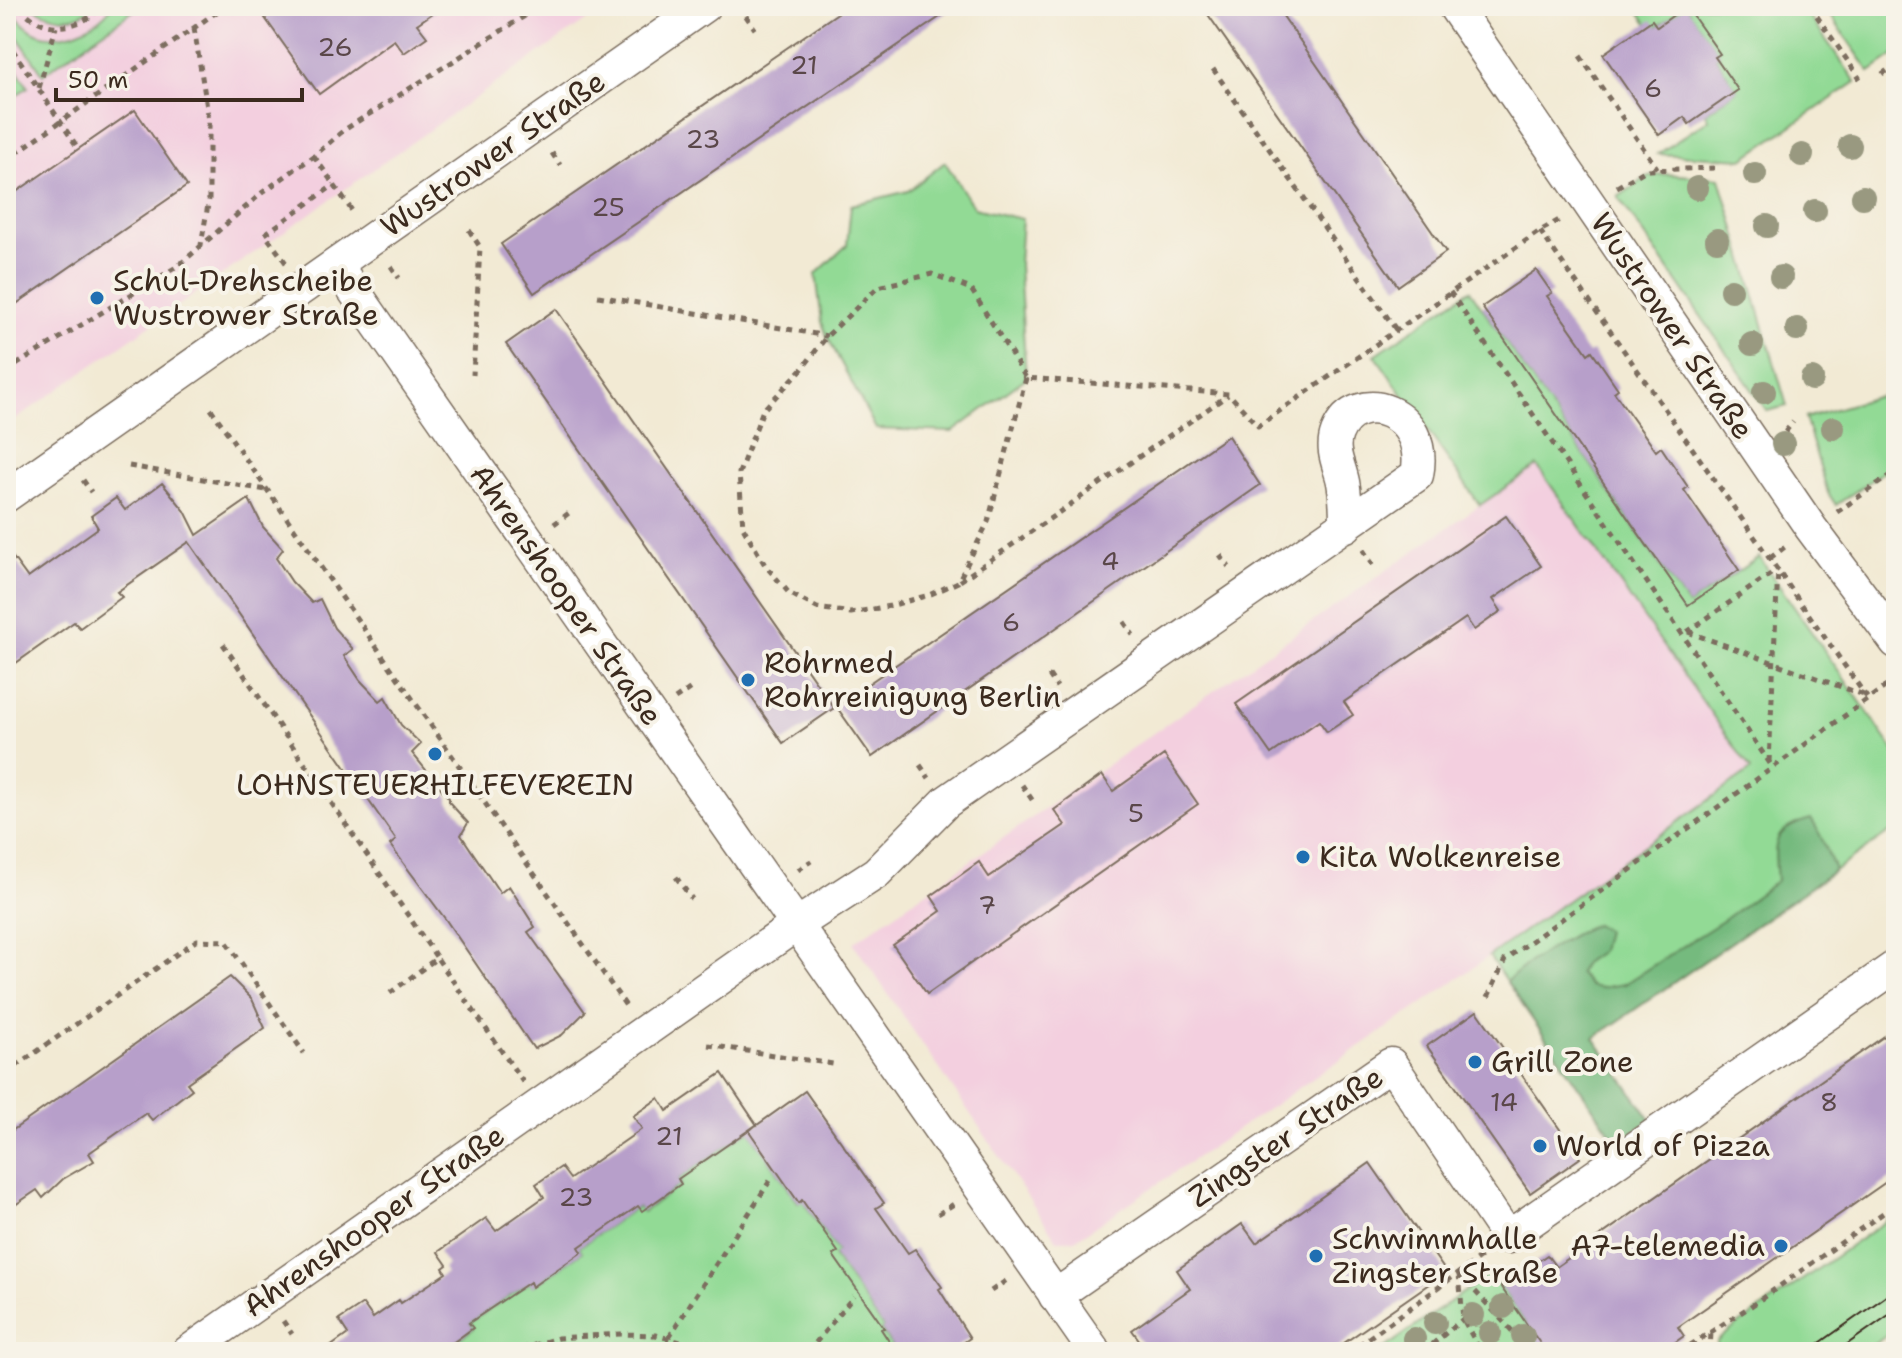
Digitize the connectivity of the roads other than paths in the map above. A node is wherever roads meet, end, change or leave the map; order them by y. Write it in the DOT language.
graph roads {
  1 [pos="704,6"];
  2 [pos="1454,6"];
  3 [pos="336,265"];
  4 [pos="6,496"];
  5 [pos="1346,526"];
  6 [pos="1896,642"];
  7 [pos="796,925"];
  8 [pos="1896,966"];
  9 [pos="1055,1296"];
  10 [pos="188,1352"];
  11 [pos="1095,1352"];
  1 -- 3 [label="street, Wustrower Straße"];
  2 -- 6 [label="street, Wustrower Straße"];
  3 -- 4 [label="street, Wustrower Straße"];
  3 -- 7 [label="street, Ahrenshooper Straße"];
  5 -- 7 [label="street, Ahrenshooper Straße"];
  7 -- 9 [label="street, Ahrenshooper Straße"];
  7 -- 10 [label="street, Ahrenshooper Straße"];
  8 -- 9 [label="street, Zingster Straße"];
  9 -- 11 [label="street, Ahrenshooper Straße"];
}
